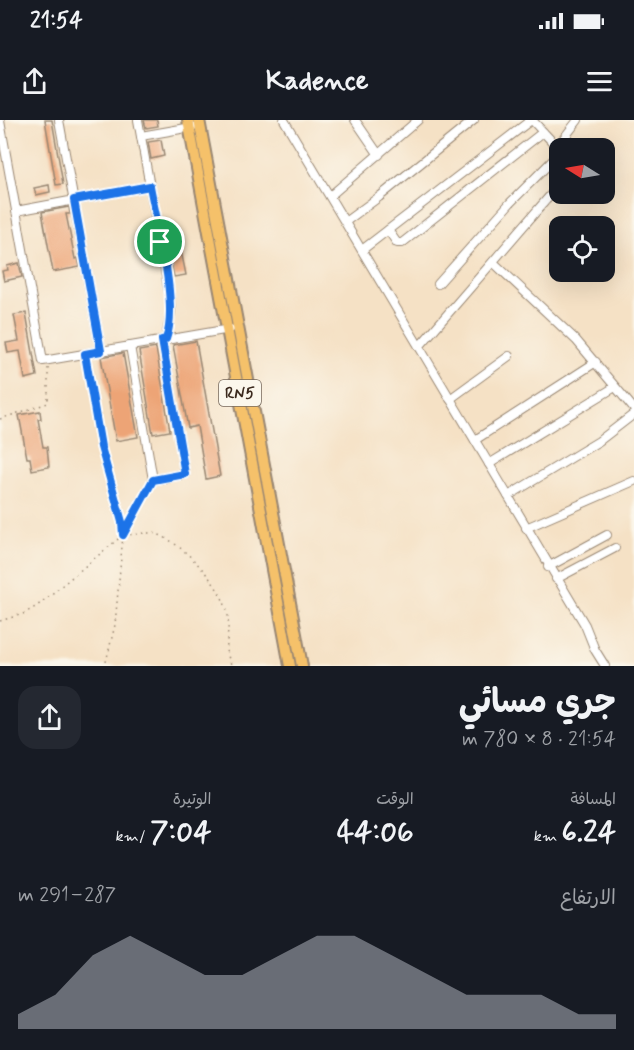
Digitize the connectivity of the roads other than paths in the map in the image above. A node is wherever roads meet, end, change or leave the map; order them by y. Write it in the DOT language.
graph roads {
  1 [pos="59,120"];
  2 [pos="138,120"];
  3 [pos="355,120"];
  4 [pos="418,120"];
  5 [pos="474,120"];
  6 [pos="532,120"];
  7 [pos="578,120"];
  8 [pos="0,121"];
  9 [pos="287,121"];
  10 [pos="188,123"];
  11 [pos="200,124"];
  12 [pos="543,132"];
  13 [pos="141,136"];
  14 [pos="567,138"];
  15 [pos="549,139"];
  16 [pos="379,155"];
  17 [pos="549,161"];
  18 [pos="150,186"];
  19 [pos="330,196"];
  20 [pos="549,197"];
  21 [pos="74,200"];
  22 [pos="16,211"];
  23 [pos="345,222"];
  24 [pos="388,230"];
  25 [pos="362,250"];
  26 [pos="493,262"];
  27 [pos="438,284"];
  28 [pos="233,329"];
  29 [pos="164,340"];
  30 [pos="130,346"];
  31 [pos="419,347"];
  32 [pos="101,351"];
  33 [pos="509,356"];
  34 [pos="596,362"];
  35 [pos="615,387"];
  36 [pos="450,399"];
  37 [pos="634,411"];
  38 [pos="475,440"];
  39 [pos="489,464"];
  40 [pos="634,481"];
  41 [pos="508,496"];
  42 [pos="526,528"];
  43 [pos="607,535"];
  44 [pos="615,548"];
  45 [pos="548,567"];
  46 [pos="556,579"];
  47 [pos="286,641"];
  48 [pos="284,666"];
  49 [pos="290,666"];
  50 [pos="302,666"];
  51 [pos="605,666"];
  1 -- 21 [label="street"];
  2 -- 13 [label="street"];
  3 -- 16 [label="street"];
  4 -- 16 [label="street"];
  5 -- 23 [label="street"];
  6 -- 12 [label="street"];
  6 -- 24 [label="street"];
  7 -- 14 [label="street"];
  8 -- 22 [label="street"];
  9 -- 19 [label="street"];
  10 -- 11 [label="street"];
  10 -- 13 [label="street"];
  10 -- 28 [label="main road, RN5"];
  11 -- 28 [label="main road, RN5"];
  12 -- 15 [label="street"];
  12 -- 24 [label="street"];
  13 -- 18 [label="street"];
  16 -- 19 [label="street"];
  17 -- 27 [label="street"];
  18 -- 21 [label="street"];
  18 -- 29 [label="street"];
  19 -- 23 [label="street"];
  20 -- 26 [label="street"];
  21 -- 22 [label="street"];
  21 -- 32 [label="street"];
  22 -- 32 [label="street"];
  23 -- 25 [label="street"];
  24 -- 25 [label="street"];
  25 -- 31 [label="street"];
  26 -- 31 [label="street"];
  26 -- 34 [label="street"];
  28 -- 29 [label="street"];
  28 -- 47 [label="main road, RN5"];
  28 -- 50 [label="main road, RN5"];
  29 -- 30 [label="street"];
  29 -- 30 [label="street"];
  30 -- 32 [label="street"];
  31 -- 36 [label="street"];
  33 -- 36 [label="street"];
  34 -- 35 [label="street"];
  34 -- 38 [label="street"];
  35 -- 37 [label="street"];
  35 -- 39 [label="street"];
  36 -- 38 [label="street"];
  37 -- 41 [label="street"];
  38 -- 39 [label="street"];
  39 -- 41 [label="street"];
  40 -- 42 [label="street"];
  41 -- 42 [label="street"];
  42 -- 45 [label="street"];
  43 -- 45 [label="street"];
  44 -- 46 [label="street"];
  45 -- 46 [label="street"];
  46 -- 51 [label="street"];
  47 -- 48 [label="street"];
  47 -- 49 [label="main road, RN5"];
}
